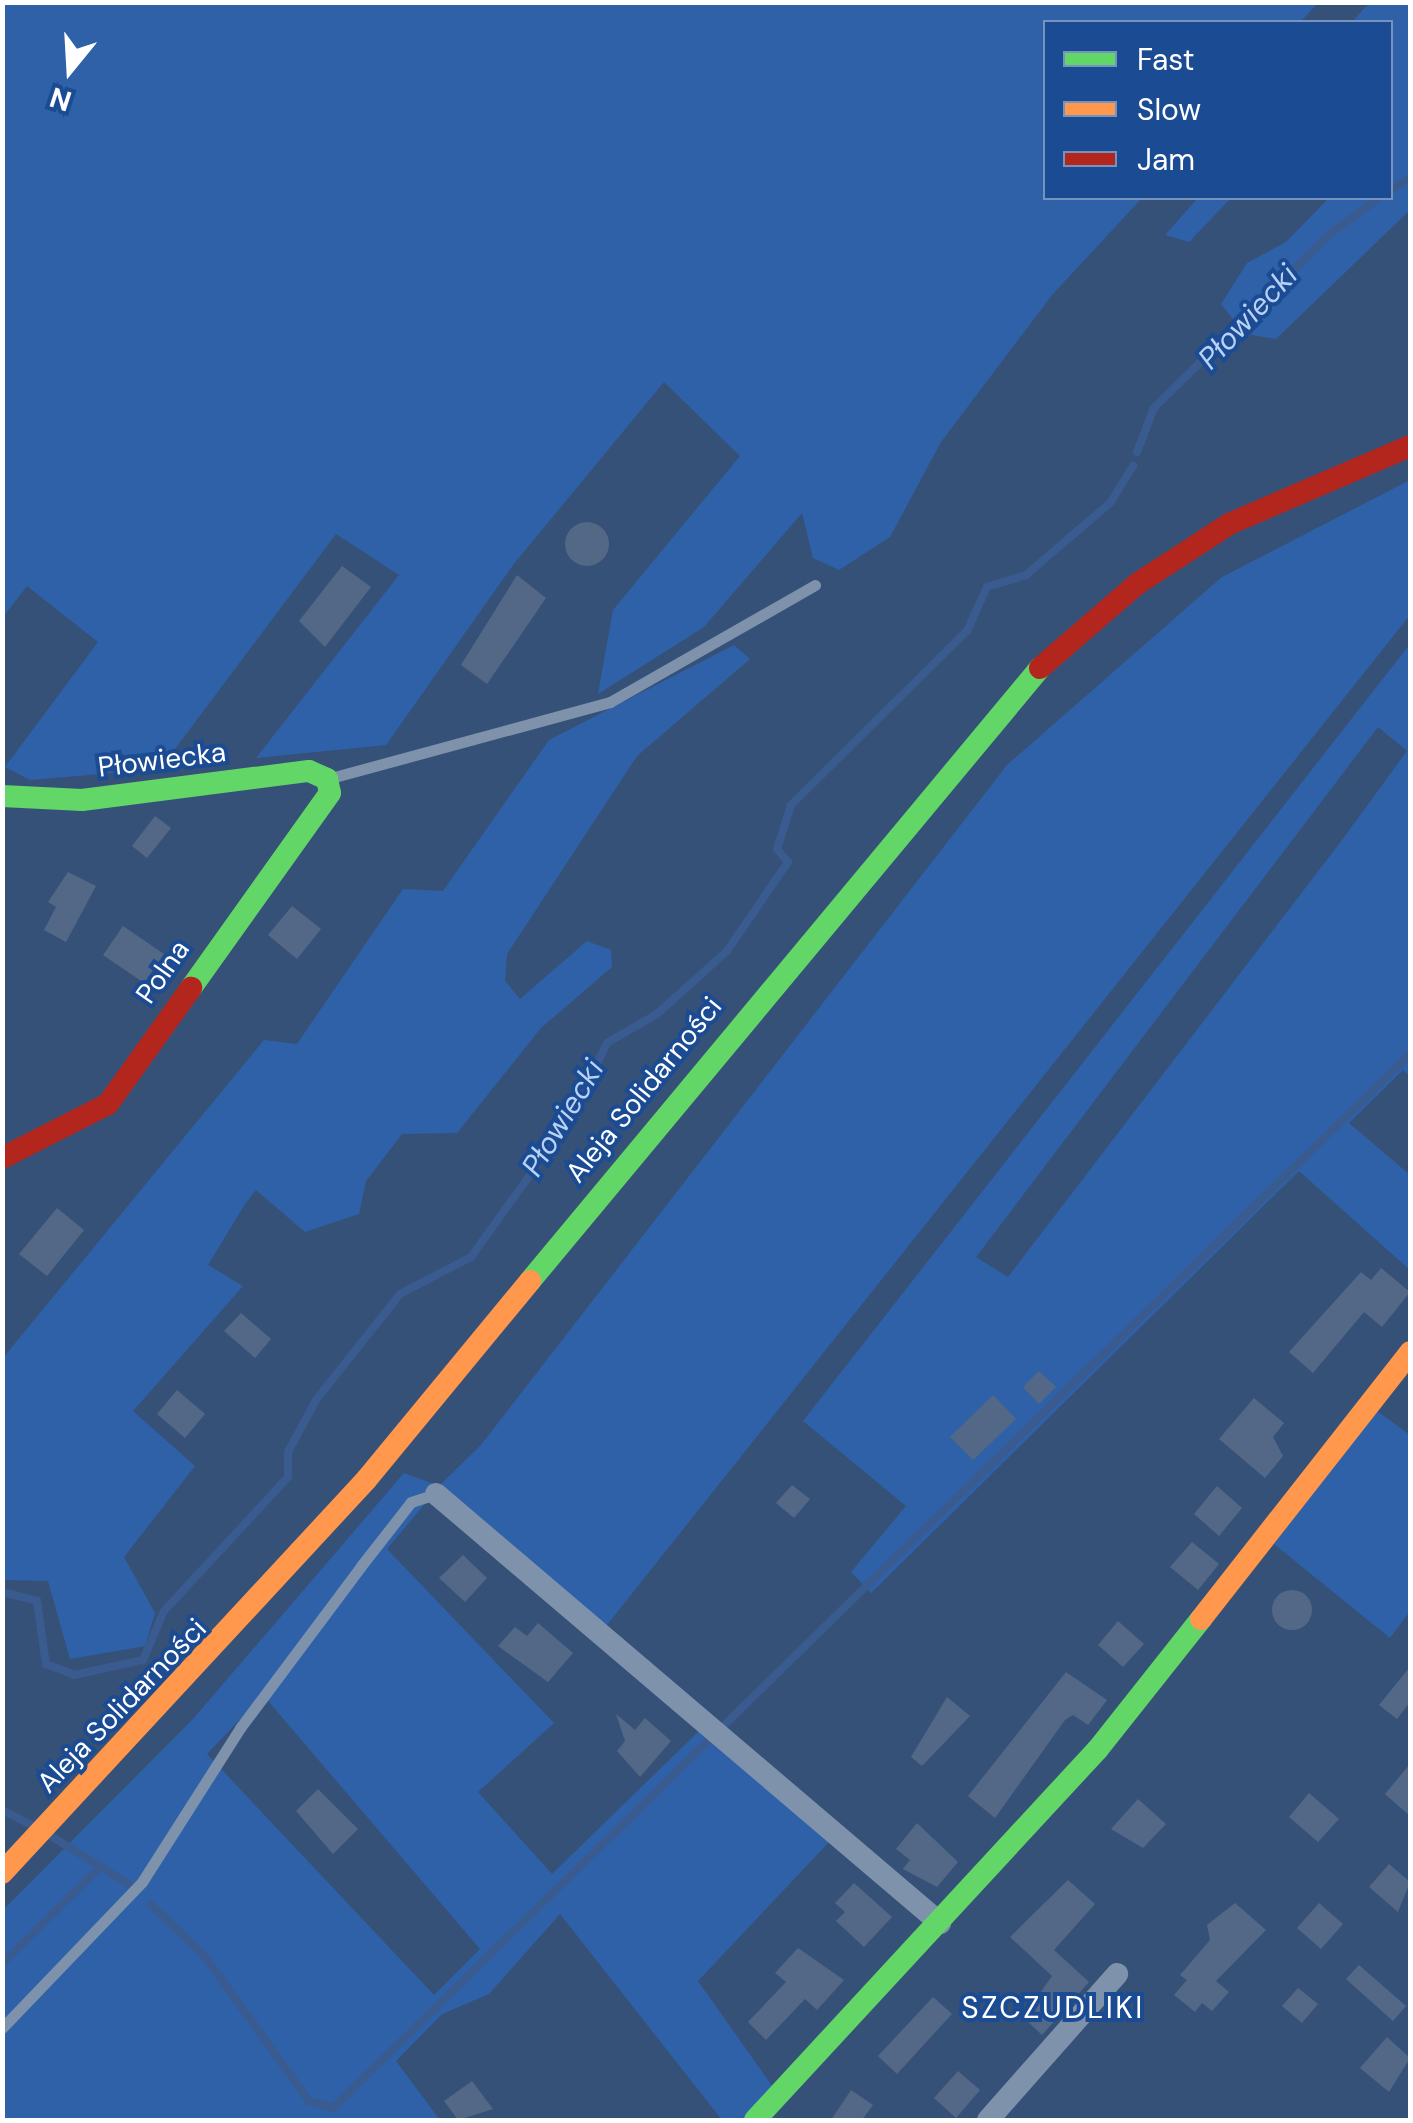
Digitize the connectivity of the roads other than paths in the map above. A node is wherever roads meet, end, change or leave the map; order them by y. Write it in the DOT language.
graph roads {
  1 [pos="1410,446"];
  2 [pos="815,585"];
  3 [pos="328,779"];
  4 [pos="2,796"];
  5 [pos="2,1158"];
  6 [pos="1410,1352"];
  7 [pos="436,1494"];
  8 [pos="8,1869"];
  9 [pos="940,1922"];
  10 [pos="1117,1974"];
  11 [pos="2,2028"];
  12 [pos="756,2120"];
  13 [pos="988,2120"];
  1 -- 8 [label="main road, Aleja Solidarności"];
  2 -- 3 [label="lane"];
  3 -- 4 [label="main road, Płowiecka"];
  3 -- 5 [label="main road, Polna"];
  6 -- 9 [label="main road"];
  7 -- 9 [label="street"];
  7 -- 11 [label="lane"];
  9 -- 12 [label="main road"];
  10 -- 13 [label="street"];
}
